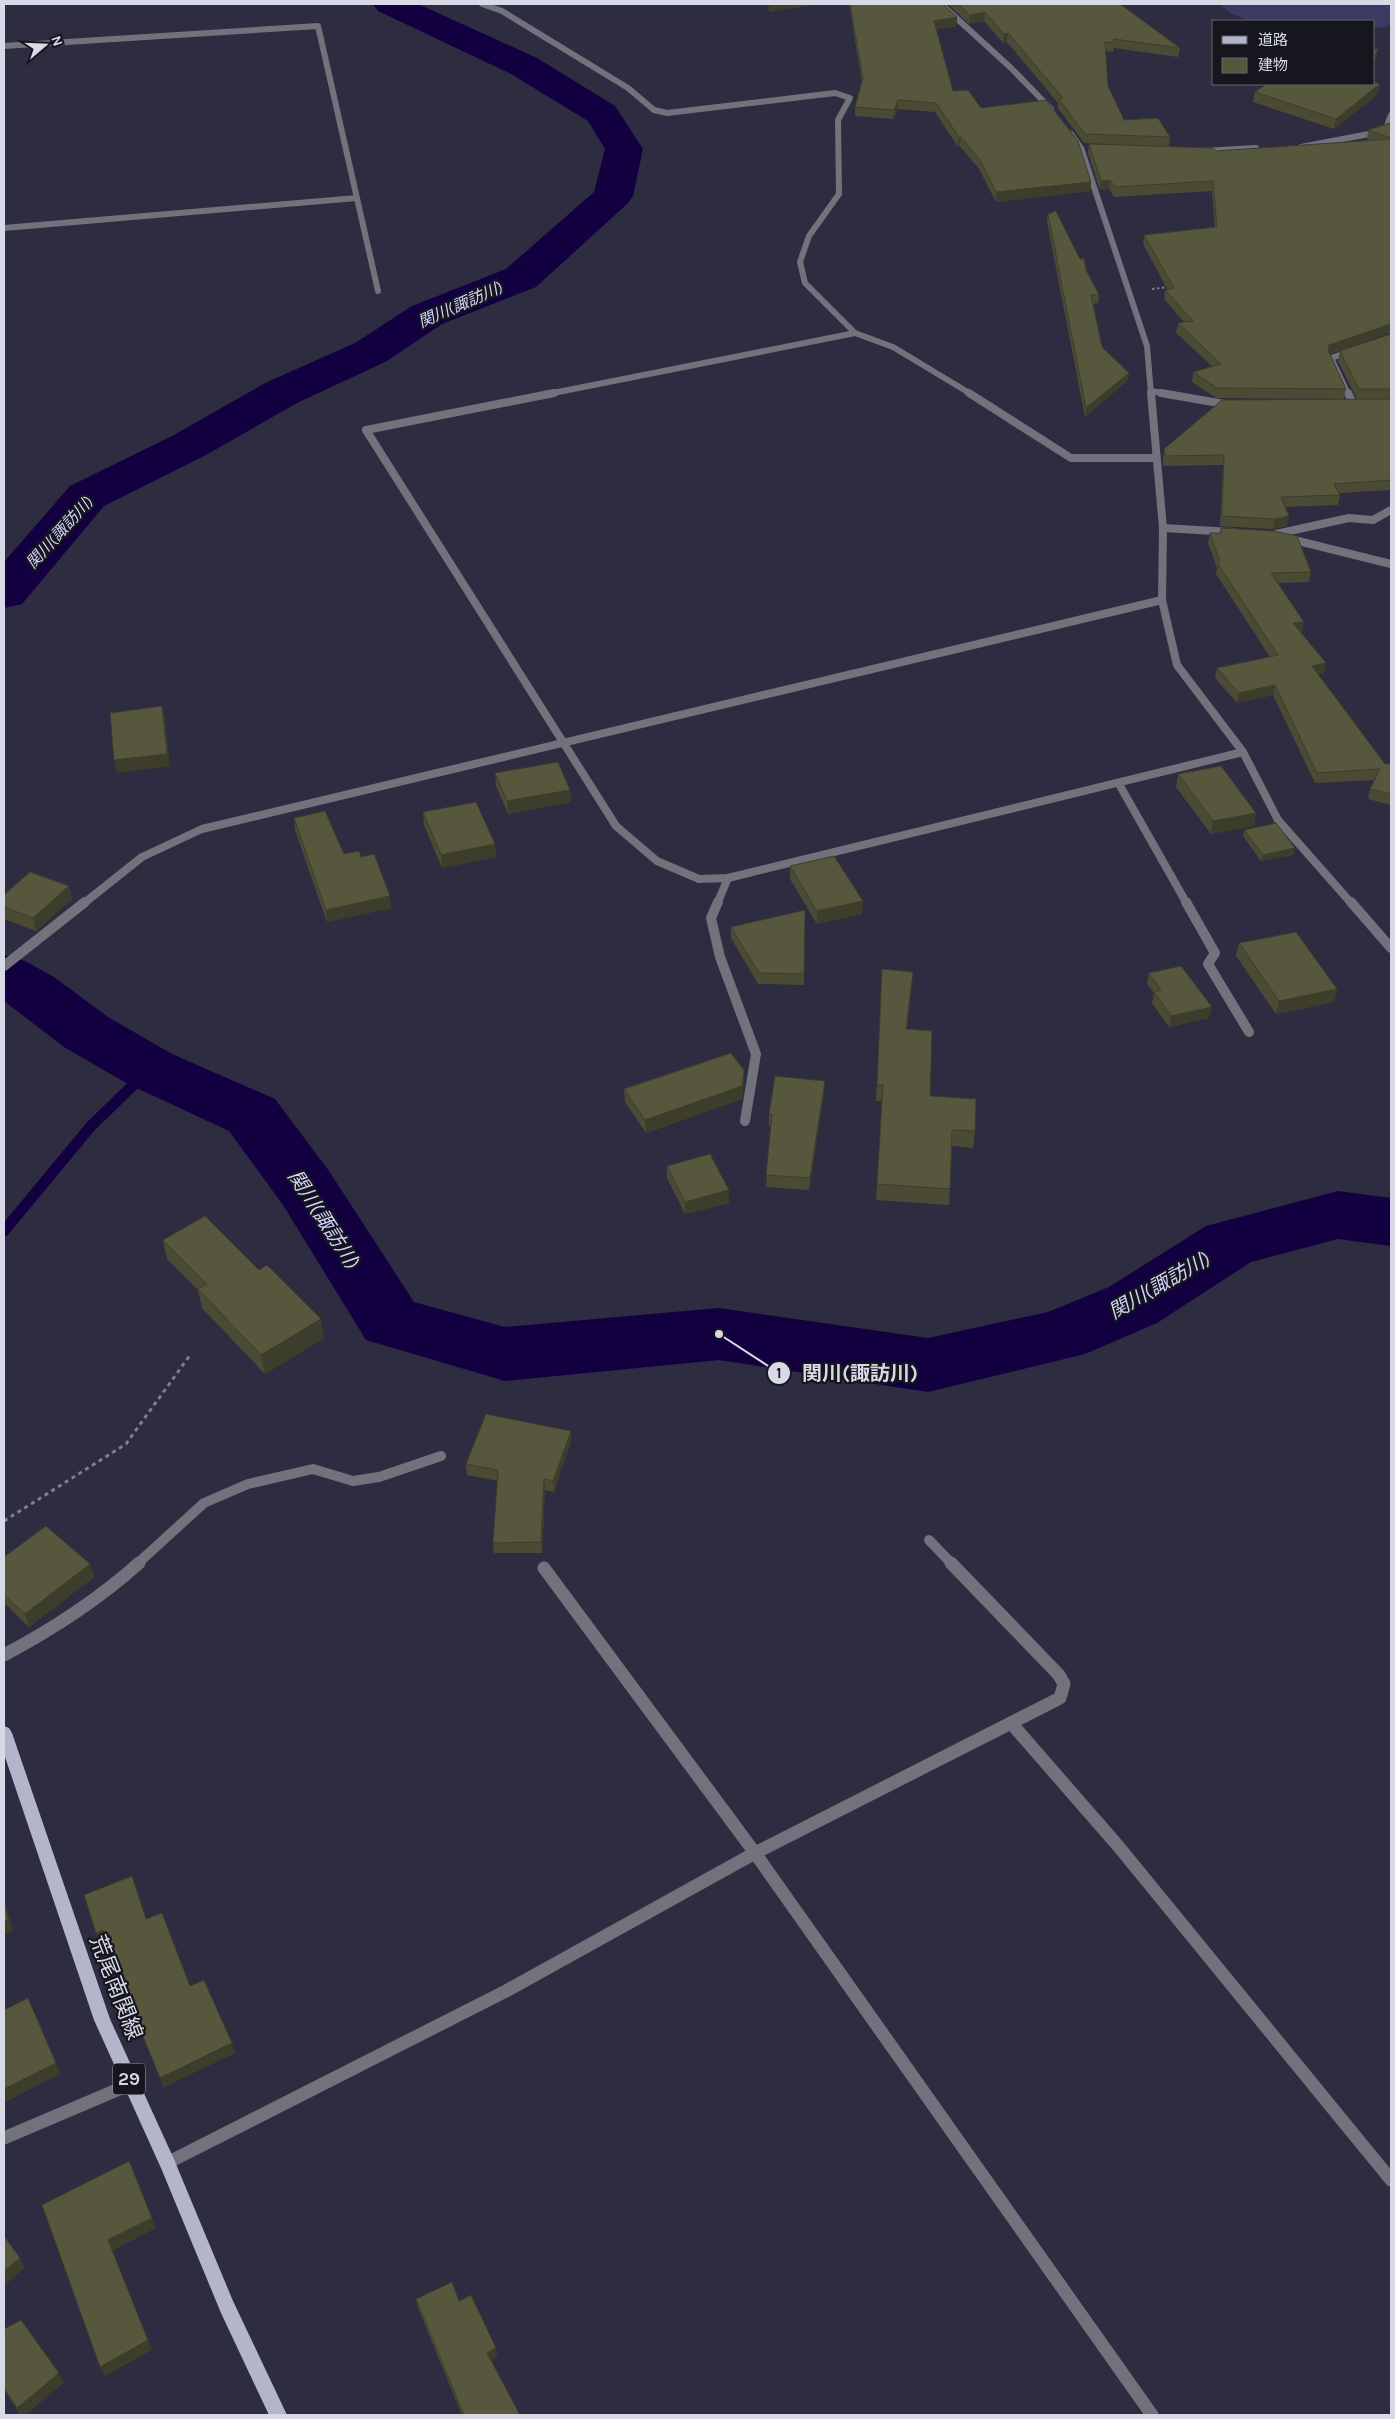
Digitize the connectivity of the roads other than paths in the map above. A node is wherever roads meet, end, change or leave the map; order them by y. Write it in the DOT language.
graph roads {
  1 [pos="482,4"];
  2 [pos="941,4"];
  3 [pos="4,46"];
  4 [pos="1055,112"];
  5 [pos="1391,115"];
  6 [pos="1065,127"];
  7 [pos="1290,147"];
  8 [pos="1081,148"];
  9 [pos="1090,148"];
  10 [pos="1262,148"];
  11 [pos="1198,151"];
  12 [pos="357,198"];
  13 [pos="4,228"];
  14 [pos="378,291"];
  15 [pos="855,333"];
  16 [pos="1356,349"];
  17 [pos="1151,390"];
  18 [pos="1343,404"];
  19 [pos="1353,404"];
  20 [pos="1363,404"];
  21 [pos="1234,405"];
  22 [pos="1156,458"];
  23 [pos="1391,510"];
  24 [pos="1163,528"];
  25 [pos="1243,533"];
  26 [pos="1263,534"];
  27 [pos="1273,535"];
  28 [pos="1391,564"];
  29 [pos="1162,600"];
  30 [pos="563,743"];
  31 [pos="1242,752"];
  32 [pos="1119,784"];
  33 [pos="728,878"];
  34 [pos="1391,948"];
  35 [pos="4,966"];
  36 [pos="1249,1032"];
  37 [pos="745,1121"];
  38 [pos="441,1456"];
  39 [pos="929,1540"];
  40 [pos="544,1568"];
  41 [pos="4,1655"];
  42 [pos="1011,1723"];
  43 [pos="4,1733"];
  44 [pos="755,1853"];
  45 [pos="131,2084"];
  46 [pos="4,2138"];
  47 [pos="168,2163"];
  48 [pos="1391,2180"];
  49 [pos="278,2415"];
  50 [pos="1152,2415"];
  1 -- 15 [label="street"];
  2 -- 4 [label="street"];
  3 -- 12 [label="street"];
  5 -- 7 [label="street"];
  6 -- 8 [label="street"];
  8 -- 9 [label="street"];
  8 -- 17 [label="street"];
  10 -- 11 [label="street"];
  12 -- 13 [label="street"];
  12 -- 14 [label="street"];
  15 -- 22 [label="street"];
  15 -- 30 [label="street"];
  16 -- 19 [label="street"];
  17 -- 21 [label="street"];
  17 -- 22 [label="street"];
  18 -- 19 [label="street"];
  19 -- 20 [label="street"];
  22 -- 24 [label="street"];
  23 -- 27 [label="street"];
  24 -- 25 [label="street"];
  24 -- 29 [label="street"];
  26 -- 27 [label="street"];
  27 -- 28 [label="street"];
  29 -- 30 [label="street"];
  29 -- 31 [label="street"];
  30 -- 33 [label="street"];
  30 -- 35 [label="street"];
  31 -- 32 [label="street"];
  31 -- 34 [label="street"];
  32 -- 33 [label="street"];
  32 -- 36 [label="street"];
  33 -- 37 [label="street"];
  38 -- 41 [label="street"];
  39 -- 42 [label="street"];
  40 -- 44 [label="street"];
  42 -- 44 [label="street"];
  42 -- 48 [label="street"];
  43 -- 45 [label="main road, 荒尾南関線 / 29"];
  44 -- 47 [label="street"];
  44 -- 50 [label="street"];
  45 -- 46 [label="street"];
  45 -- 47 [label="main road, 荒尾南関線 / 29"];
  47 -- 49 [label="main road, 荒尾南関線 / 29"];
}
